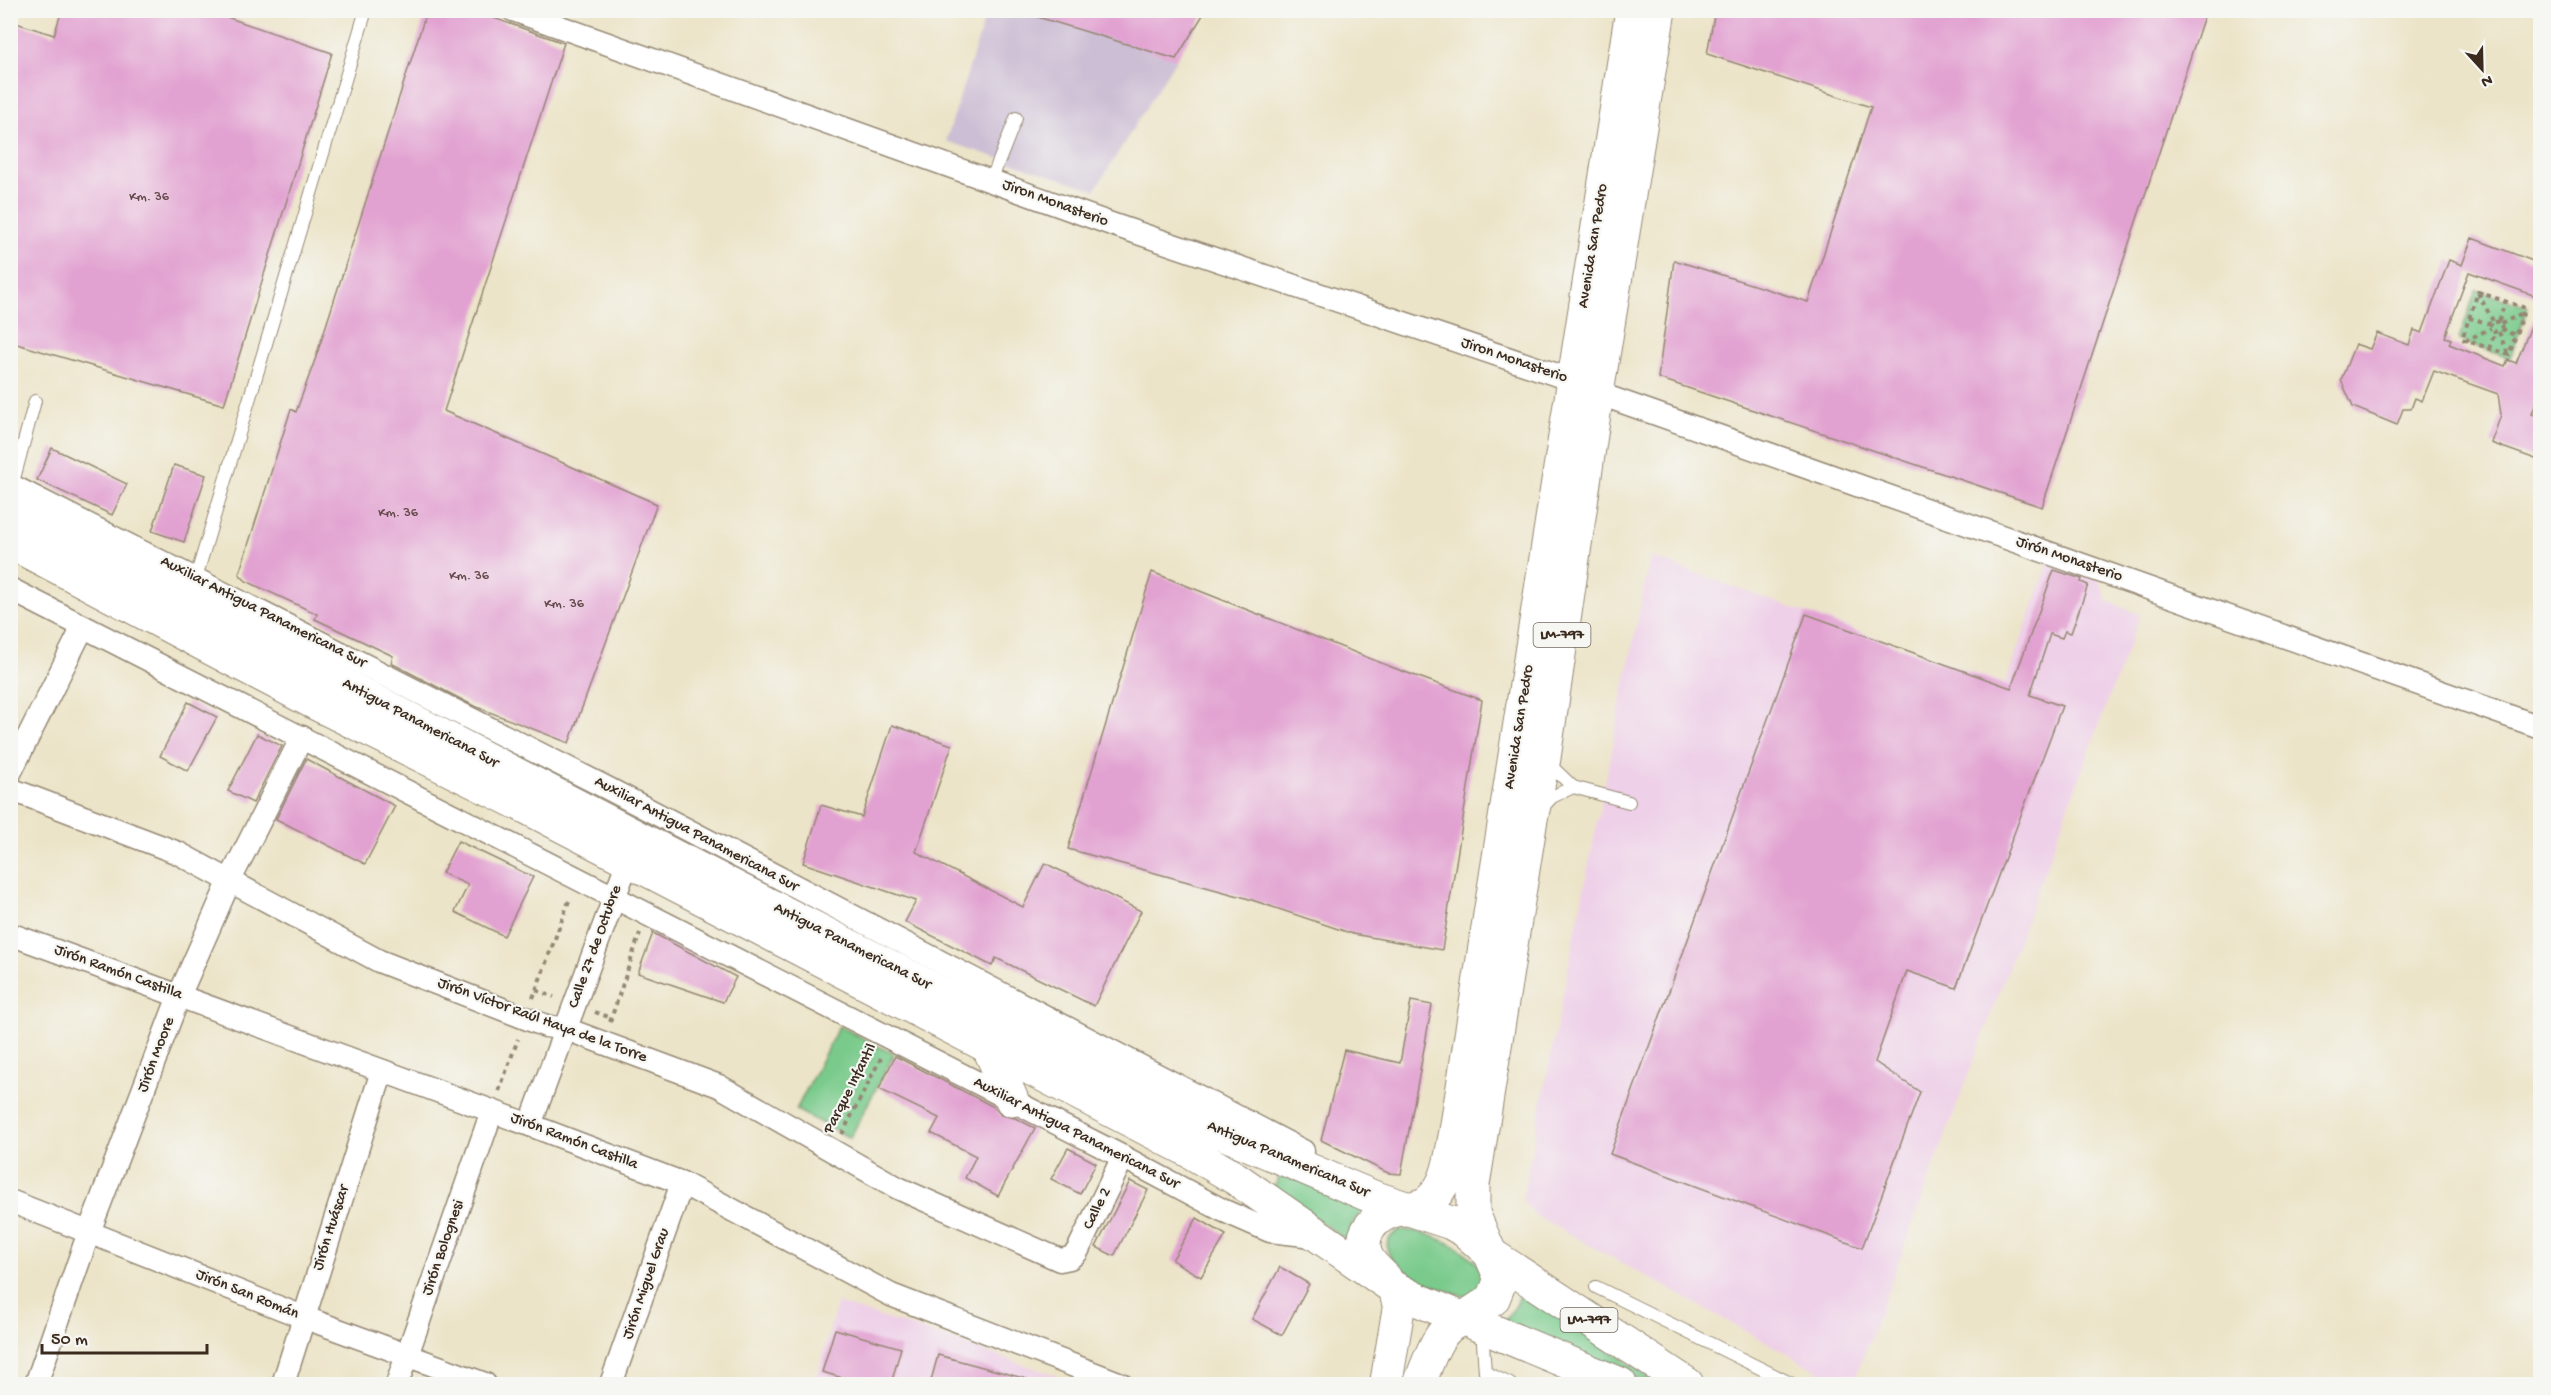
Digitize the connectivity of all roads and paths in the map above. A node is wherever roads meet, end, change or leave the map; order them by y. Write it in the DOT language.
graph roads {
  1 [pos="366,10"];
  2 [pos="513,10"];
  3 [pos="1632,10"];
  4 [pos="1659,10"];
  5 [pos="1016,118"];
  6 [pos="991,181"];
  7 [pos="2478,292"];
  8 [pos="2505,301"];
  9 [pos="2523,312"];
  10 [pos="2469,318"];
  11 [pos="2496,326"];
  12 [pos="2516,335"];
  13 [pos="2465,341"];
  14 [pos="2489,349"];
  15 [pos="2509,355"];
  16 [pos="1585,387"];
  17 [pos="35,401"];
  18 [pos="11,494"];
  19 [pos="10,542"];
  20 [pos="10,589"];
  21 [pos="187,605"];
  22 [pos="83,627"];
  23 [pos="2541,727"];
  24 [pos="302,737"];
  25 [pos="1544,758"];
  26 [pos="10,773"];
  27 [pos="1573,787"];
  28 [pos="10,789"];
  29 [pos="1629,802"];
  30 [pos="1531,819"];
  31 [pos="633,849"];
  32 [pos="578,878"];
  33 [pos="230,880"];
  34 [pos="615,897"];
  35 [pos="646,913"];
  36 [pos="10,934"];
  37 [pos="179,996"];
  38 [pos="526,1018"];
  39 [pos="566,1029"];
  40 [pos="891,1038"];
  41 [pos="603,1043"];
  42 [pos="988,1046"];
  43 [pos="382,1071"];
  44 [pos="1012,1100"];
  45 [pos="492,1111"];
  46 [pos="530,1125"];
  47 [pos="833,1150"];
  48 [pos="1124,1157"];
  49 [pos="682,1183"];
  50 [pos="1373,1197"];
  51 [pos="10,1201"];
  52 [pos="1413,1209"];
  53 [pos="89,1232"];
  54 [pos="1319,1236"];
  55 [pos="1492,1255"];
  56 [pos="1070,1258"];
  57 [pos="1596,1287"];
  58 [pos="1394,1288"];
  59 [pos="303,1317"];
  60 [pos="1473,1323"];
  61 [pos="407,1354"];
  62 [pos="36,1384"];
  63 [pos="283,1384"];
  64 [pos="397,1384"];
  65 [pos="485,1384"];
  66 [pos="612,1384"];
  67 [pos="1122,1384"];
  68 [pos="1386,1384"];
  69 [pos="1419,1384"];
  70 [pos="1510,1384"];
  71 [pos="1620,1384"];
  72 [pos="1687,1384"];
  73 [pos="1792,1384"];
  1 -- 21 [label="lane"];
  2 -- 6 [label="street, Jiron Monasterio"];
  3 -- 16 [label="main road, Avenida San Pedro / LM-797"];
  4 -- 16 [label="main road, Avenida San Pedro / LM-797"];
  5 -- 6 [label="lane"];
  6 -- 16 [label="street, Jiron Monasterio"];
  7 -- 8 [label="path"];
  7 -- 10 [label="path"];
  7 -- 11 [label="path"];
  8 -- 9 [label="path"];
  8 -- 11 [label="path"];
  9 -- 11 [label="path"];
  9 -- 12 [label="path"];
  10 -- 11 [label="path"];
  10 -- 13 [label="path"];
  11 -- 12 [label="path"];
  11 -- 13 [label="path"];
  11 -- 14 [label="path"];
  11 -- 15 [label="path"];
  12 -- 15 [label="path"];
  13 -- 14 [label="path"];
  14 -- 15 [label="path"];
  16 -- 23 [label="street, Jirón Monasterio"];
  16 -- 25 [label="main road, Avenida San Pedro / LM-797"];
  16 -- 52 [label="main road, Avenida San Pedro / LM-797"];
  17 -- 18 [label="lane"];
  18 -- 21 [label="main road, Antigua Panamericana Sur"];
  19 -- 21 [label="main road, Antigua Panamericana Sur"];
  20 -- 22 [label="street"];
  21 -- 31 [label="main road, Antigua Panamericana Sur"];
  21 -- 50 [label="street, Auxiliar Antigua Panamericana Sur"];
  22 -- 24 [label="street"];
  22 -- 26 [label="street"];
  24 -- 32 [label="street"];
  24 -- 33 [label="street, Jirón Moore"];
  25 -- 27 [label="lane"];
  25 -- 30 [label="main road, Avenida San Pedro / LM-797"];
  27 -- 29 [label="lane"];
  27 -- 30 [label="lane"];
  28 -- 33 [label="street, Jirón Víctor Raúl Haya de la Torre"];
  30 -- 55 [label="main road, Avenida San Pedro / LM-797"];
  31 -- 34 [label="street, Calle 27 de Octubre"];
  31 -- 42 [label="main road, Antigua Panamericana Sur"];
  31 -- 50 [label="main road, Antigua Panamericana Sur"];
  32 -- 34 [label="street"];
  32 -- 38 [label="path"];
  33 -- 37 [label="street, Jirón Moore"];
  33 -- 38 [label="street, Jirón Víctor Raúl Haya de la Torre"];
  34 -- 35 [label="street, Auxiliar Antigua Panamericana Sur"];
  34 -- 39 [label="street, Calle 27 de Octubre"];
  35 -- 40 [label="street, Auxiliar Antigua Panamericana Sur"];
  35 -- 41 [label="path"];
  36 -- 37 [label="street, Jirón Ramón Castilla"];
  37 -- 43 [label="street, Jirón Ramón Castilla"];
  37 -- 53 [label="street, Jirón Moore"];
  38 -- 39 [label="street, Jirón Víctor Raúl Haya de la Torre"];
  38 -- 45 [label="path"];
  39 -- 41 [label="street, Jirón Víctor Raúl Haya de la Torre"];
  39 -- 46 [label="street, Calle 27 de Octubre"];
  40 -- 44 [label="street, Auxiliar Antigua Panamericana Sur"];
  40 -- 47 [label="path, Parque Infantil"];
  41 -- 47 [label="street, Jirón Víctor Raúl Haya de la Torre"];
  42 -- 44 [label="main road"];
  42 -- 54 [label="main road, Antigua Panamericana Sur"];
  43 -- 45 [label="street, Jirón Ramón Castilla"];
  43 -- 59 [label="street, Jirón Huáscar"];
  44 -- 48 [label="street, Auxiliar Antigua Panamericana Sur"];
  45 -- 46 [label="street, Jirón Ramón Castilla"];
  45 -- 61 [label="street, Jirón Bolognesi"];
  46 -- 49 [label="street, Jirón Ramón Castilla"];
  47 -- 56 [label="street, Jirón Víctor Raúl Haya de la Torre"];
  48 -- 54 [label="street, Auxiliar Antigua Panamericana Sur"];
  48 -- 56 [label="street, Calle 2"];
  49 -- 66 [label="street, Jirón Miguel Grau"];
  49 -- 67 [label="street, Jirón Ramón Castilla"];
  50 -- 52 [label="main road, Antigua Panamericana Sur"];
  51 -- 53 [label="street, Jirón San Román"];
  52 -- 55 [label="main road, Antigua Panamericana Sur / LM-797"];
  52 -- 58 [label="main road, Avenida San Pedro / LM-797"];
  53 -- 59 [label="street, Jirón San Román"];
  53 -- 62 [label="street, Jirón Moore"];
  54 -- 58 [label="main road, Antigua Panamericana Sur"];
  55 -- 60 [label="main road, Avenida San Pedro / LM-797"];
  55 -- 72 [label="main road, Antigua Panamericana Sur / LM-797"];
  57 -- 73 [label="lane"];
  58 -- 60 [label="main road, Antigua Panamericana Sur / LM-797"];
  58 -- 68 [label="street"];
  59 -- 61 [label="street, Jirón San Román"];
  59 -- 63 [label="street, Jirón Huáscar"];
  60 -- 69 [label="street, Avenida San Pedro"];
  60 -- 70 [label="lane"];
  60 -- 71 [label="main road, Antigua Panamericana Sur / LM-797"];
  61 -- 64 [label="street, Jirón Bolognesi"];
  61 -- 65 [label="street, Jirón San Román"];
}
